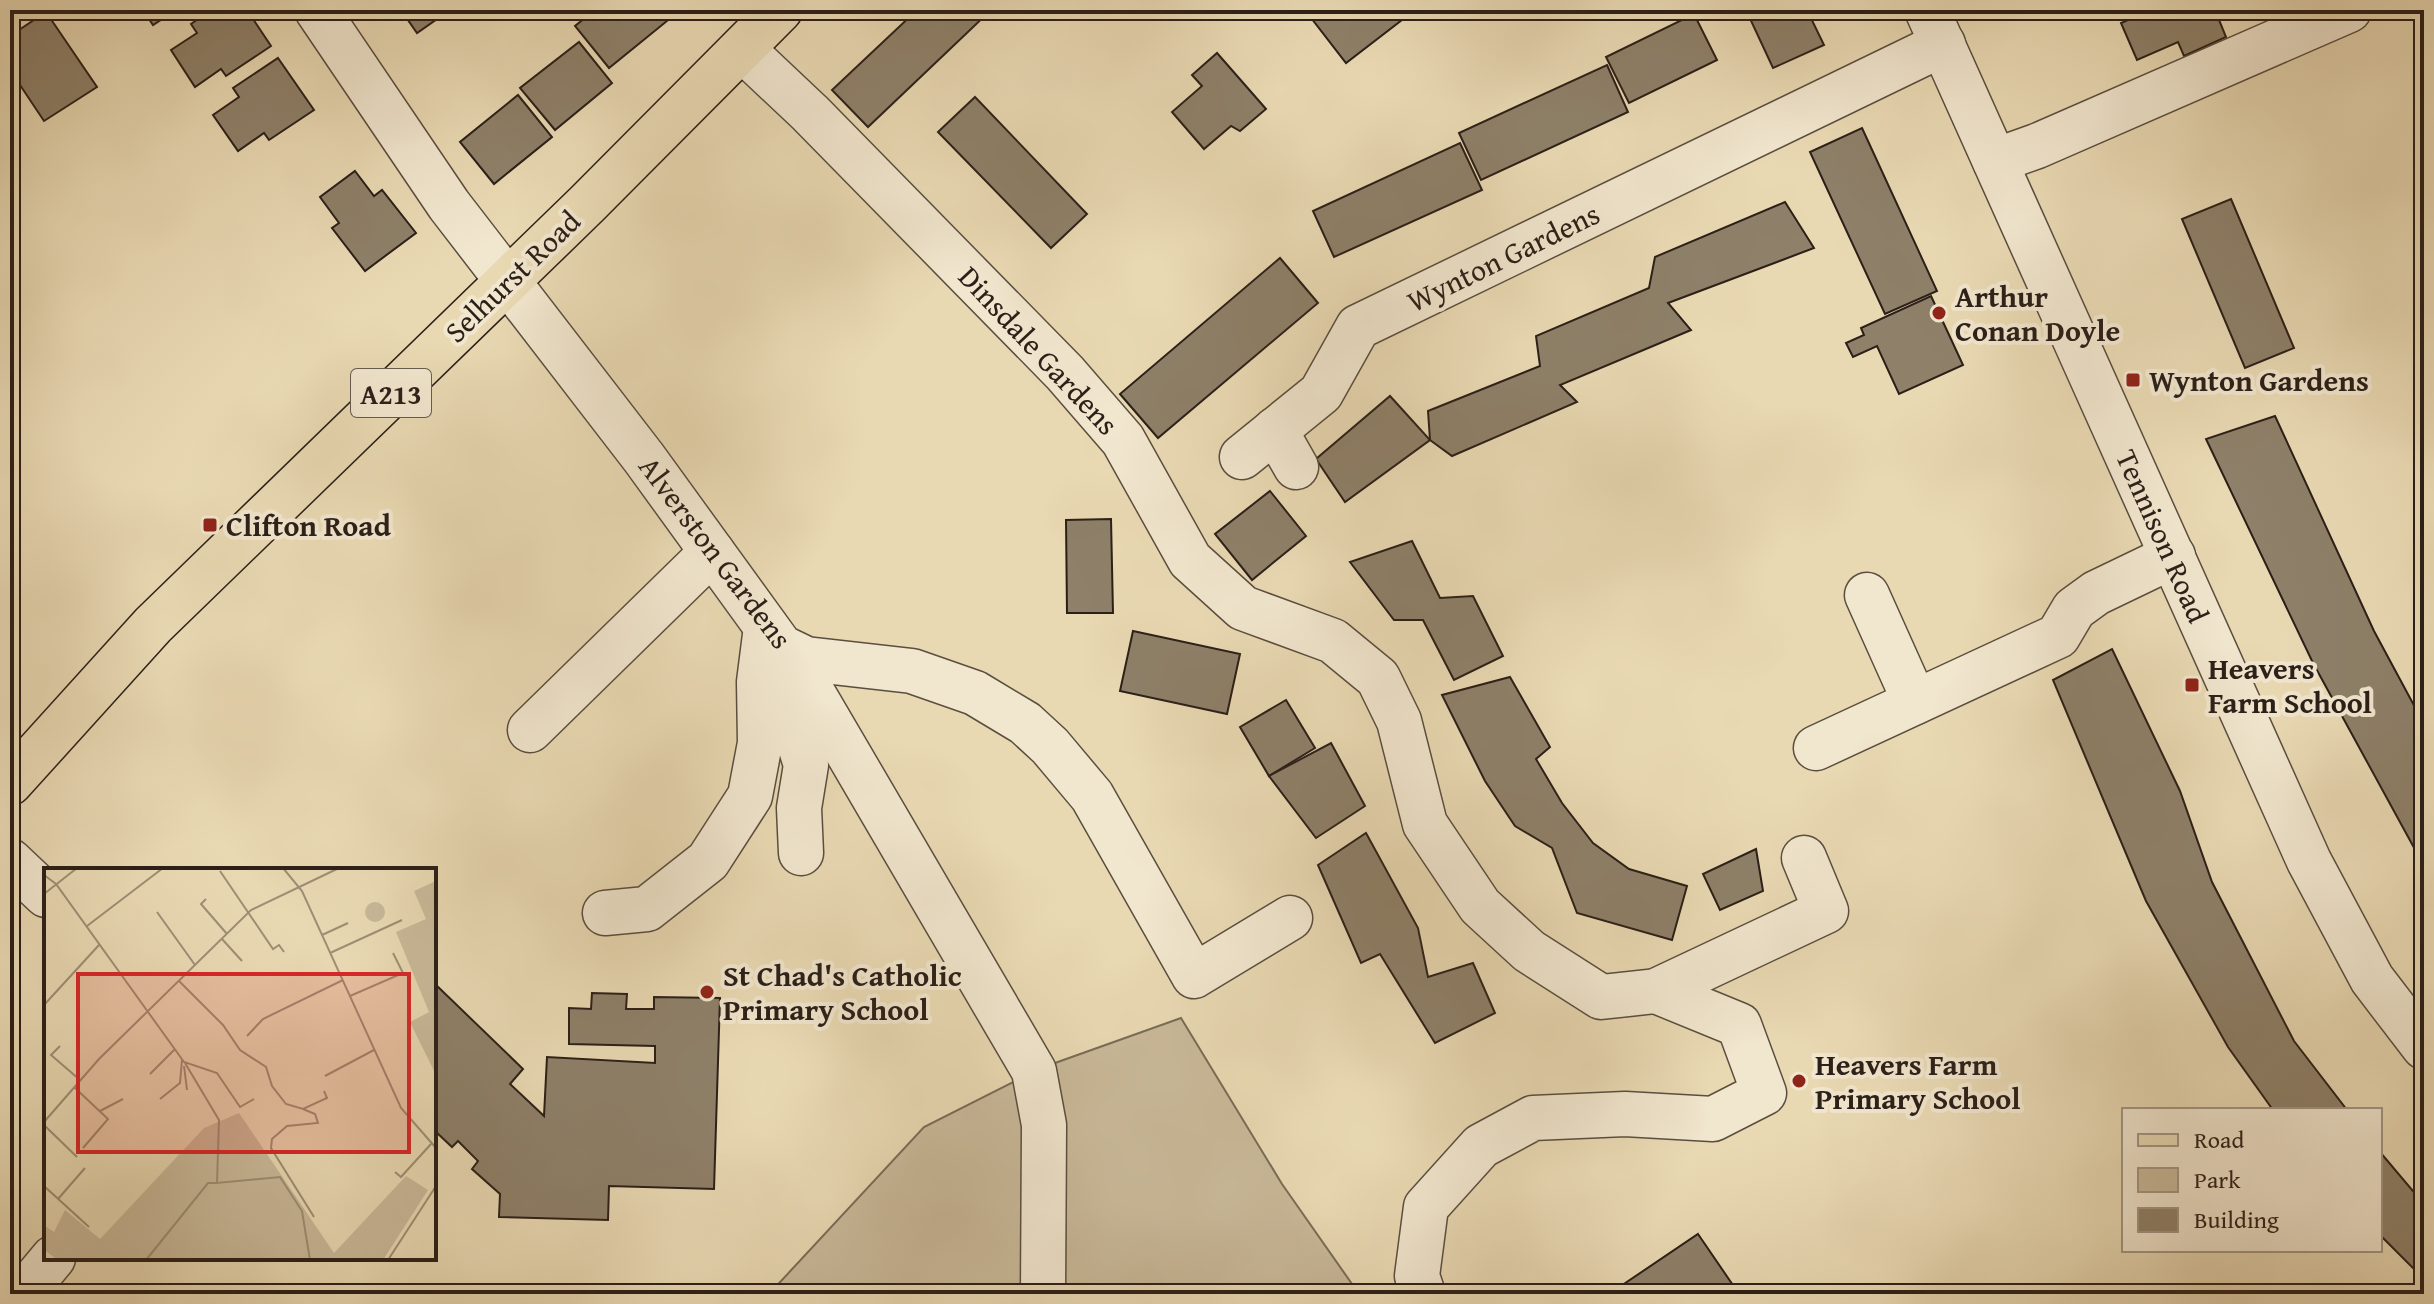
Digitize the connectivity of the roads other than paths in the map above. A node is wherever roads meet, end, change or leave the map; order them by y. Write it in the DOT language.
graph roads {
  1 [pos="317,10"];
  2 [pos="780,10"];
  3 [pos="2349,10"];
  4 [pos="1935,27"];
  5 [pos="742,49"];
  6 [pos="1995,161"];
  7 [pos="508,279"];
  8 [pos="1275,430"];
  9 [pos="1242,457"];
  10 [pos="1296,467"];
  11 [pos="712,552"];
  12 [pos="2173,556"];
  13 [pos="1867,595"];
  14 [pos="779,643"];
  15 [pos="1915,702"];
  16 [pos="530,730"];
  17 [pos="1816,748"];
  18 [pos="11,779"];
  19 [pos="801,853"];
  20 [pos="1804,858"];
  21 [pos="10,861"];
  22 [pos="44,893"];
  23 [pos="605,913"];
  24 [pos="1290,918"];
  25 [pos="1656,991"];
  26 [pos="2424,1047"];
  27 [pos="1043,1294"];
  28 [pos="1423,1294"];
  1 -- 7 [label="street"];
  2 -- 5 [label="main road, Selhurst Road / A213"];
  3 -- 6 [label="street"];
  4 -- 6 [label="street, Tennison Road"];
  4 -- 8 [label="street, Wynton Gardens"];
  5 -- 7 [label="main road, Selhurst Road / A213"];
  5 -- 25 [label="street, Dinsdale Gardens"];
  6 -- 12 [label="street, Tennison Road"];
  7 -- 11 [label="street, Alverston Gardens"];
  7 -- 18 [label="main road, Selhurst Road / A213"];
  8 -- 9 [label="street, Wynton Gardens"];
  8 -- 10 [label="street"];
  11 -- 14 [label="street, Alverston Gardens"];
  11 -- 16 [label="street"];
  12 -- 15 [label="street"];
  12 -- 26 [label="street, Tennison Road"];
  13 -- 15 [label="street"];
  14 -- 19 [label="street"];
  14 -- 23 [label="street"];
  14 -- 24 [label="street, Alverston Gardens"];
  14 -- 27 [label="street"];
  15 -- 17 [label="street"];
  20 -- 25 [label="street, Dinsdale Gardens"];
  21 -- 22 [label="street"];
  25 -- 28 [label="street"];
}
